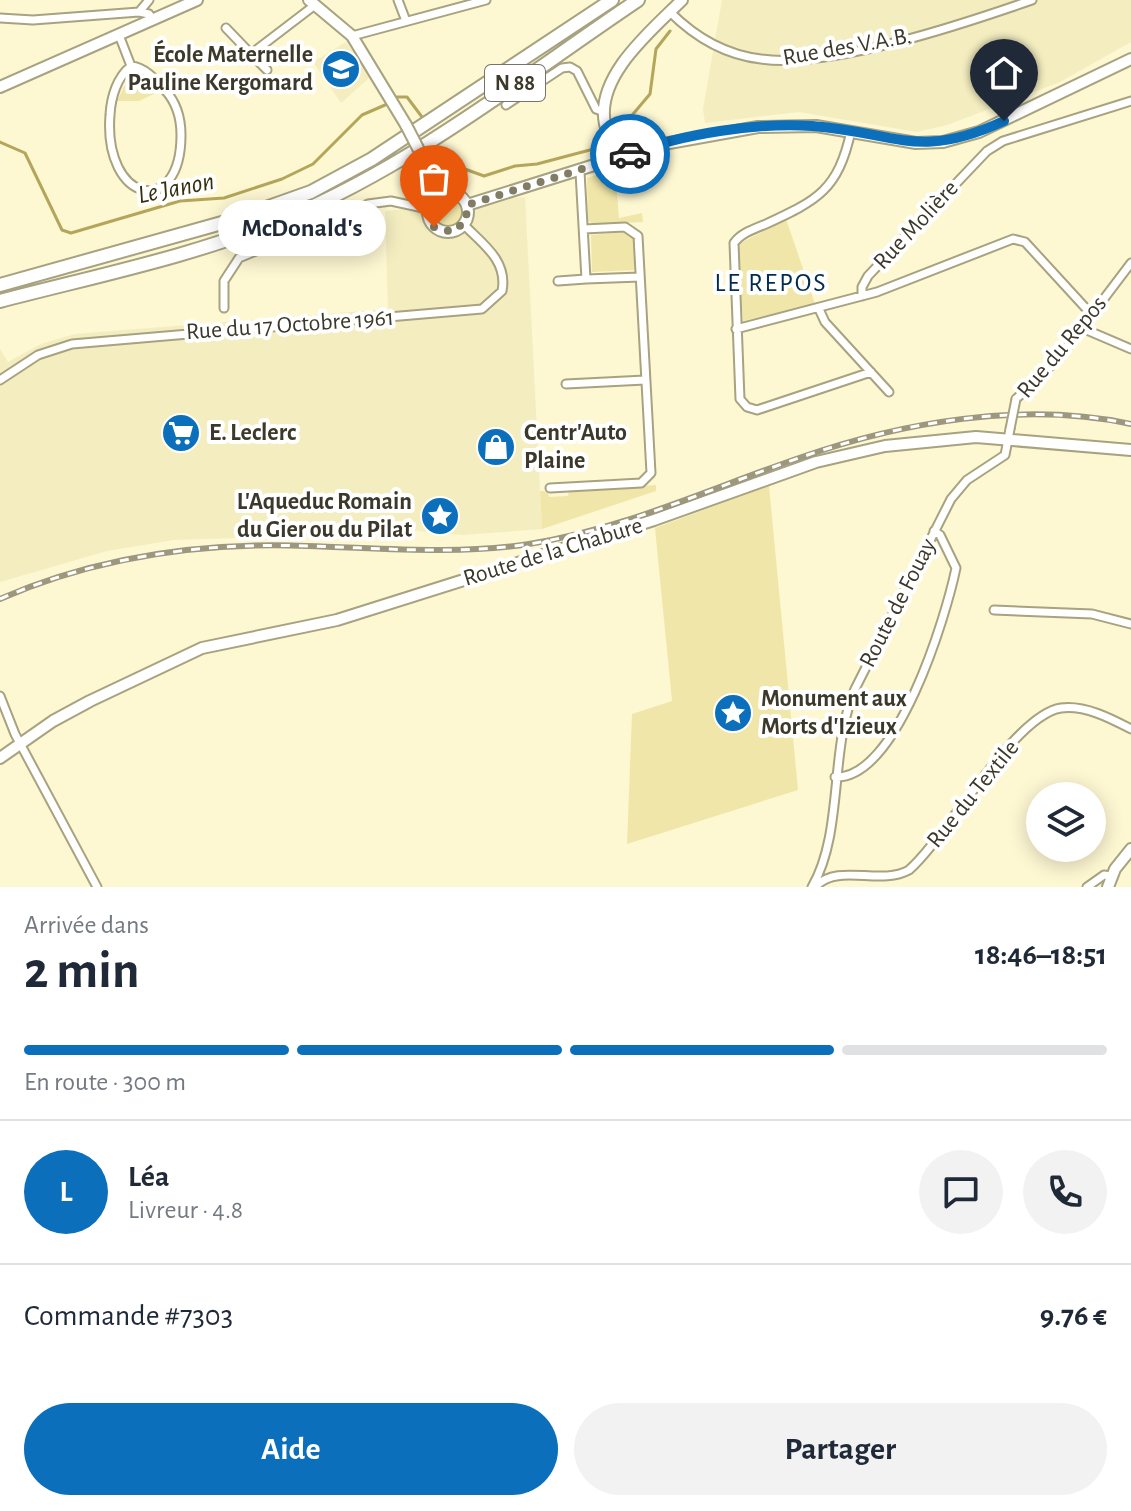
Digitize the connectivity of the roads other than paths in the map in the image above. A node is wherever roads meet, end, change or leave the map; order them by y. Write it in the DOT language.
graph roads {
  1 [pos="149,0"];
  2 [pos="197,0"];
  3 [pos="398,0"];
  4 [pos="486,0"];
  5 [pos="612,0"];
  6 [pos="638,0"];
  7 [pos="682,0"];
  8 [pos="1032,0"];
  9 [pos="312,2"];
  10 [pos="139,12"];
  11 [pos="670,12"];
  12 [pos="0,18"];
  13 [pos="153,20"];
  14 [pos="406,21"];
  15 [pos="226,28"];
  16 [pos="119,35"];
  17 [pos="352,36"];
  18 [pos="251,54"];
  19 [pos="1131,59"];
  20 [pos="131,66"];
  21 [pos="267,70"];
  22 [pos="0,87"];
  23 [pos="1131,101"];
  24 [pos="506,105"];
  25 [pos="604,112"];
  26 [pos="851,131"];
  27 [pos="620,159"];
  28 [pos="580,172"];
  29 [pos="441,194"];
  30 [pos="467,205"];
  31 [pos="428,209"];
  32 [pos="464,225"];
  33 [pos="584,229"];
  34 [pos="1131,263"];
  35 [pos="640,277"];
  36 [pos="586,279"];
  37 [pos="558,281"];
  38 [pos="0,285"];
  39 [pos="862,296"];
  40 [pos="0,301"];
  41 [pos="224,308"];
  42 [pos="819,309"];
  43 [pos="1092,315"];
  44 [pos="1082,328"];
  45 [pos="736,329"];
  46 [pos="1131,349"];
  47 [pos="871,372"];
  48 [pos="0,380"];
  49 [pos="645,380"];
  50 [pos="566,384"];
  51 [pos="889,392"];
  52 [pos="1010,434"];
  53 [pos="1131,450"];
  54 [pos="550,488"];
  55 [pos="934,531"];
  56 [pos="994,610"];
  57 [pos="1131,624"];
  58 [pos="0,696"];
  59 [pos="1131,729"];
  60 [pos="20,743"];
  61 [pos="0,758"];
  62 [pos="835,777"];
  63 [pos="1131,849"];
  64 [pos="1109,881"];
  65 [pos="97,887"];
  66 [pos="813,887"];
  67 [pos="1087,887"];
  1 -- 10 [label="street"];
  2 -- 13 [label="main road"];
  3 -- 14 [label="street"];
  4 -- 14 [label="street"];
  5 -- 38 [label="highway, N 88"];
  6 -- 40 [label="highway, N 88"];
  7 -- 11 [label="main road"];
  8 -- 11 [label="street, Rue des V.A.B."];
  9 -- 17 [label="main road"];
  9 -- 18 [label="street"];
  10 -- 12 [label="street"];
  10 -- 13 [label="street"];
  11 -- 25 [label="main road"];
  13 -- 16 [label="main road"];
  14 -- 17 [label="street"];
  15 -- 18 [label="street"];
  16 -- 20 [label="street"];
  16 -- 22 [label="main road"];
  17 -- 29 [label="main road, bridge"];
  18 -- 21 [label="street"];
  19 -- 26 [label="main road"];
  20 -- 20 [label="street"];
  23 -- 39 [label="street, Rue Molière"];
  24 -- 25 [label="street"];
  25 -- 27 [label="main road"];
  26 -- 27 [label="main road"];
  26 -- 45 [label="street"];
  27 -- 28 [label="main road"];
  28 -- 30 [label="main road"];
  28 -- 33 [label="street"];
  29 -- 30 [label="main road"];
  29 -- 31 [label="main road"];
  30 -- 32 [label="main road"];
  31 -- 32 [label="main road"];
  31 -- 41 [label="street"];
  32 -- 48 [label="street, Rue du 17 Octobre 1961"];
  33 -- 35 [label="street"];
  33 -- 36 [label="street"];
  34 -- 43 [label="street, Rue du Repos"];
  35 -- 36 [label="street"];
  35 -- 49 [label="street"];
  36 -- 37 [label="street"];
  39 -- 42 [label="street"];
  39 -- 43 [label="street"];
  42 -- 45 [label="street"];
  42 -- 47 [label="street"];
  43 -- 44 [label="street, Rue du Repos"];
  44 -- 46 [label="street"];
  44 -- 52 [label="street, Rue du Repos, bridge"];
  45 -- 47 [label="street"];
  47 -- 51 [label="street"];
  49 -- 50 [label="street"];
  49 -- 54 [label="street"];
  52 -- 53 [label="main road, Route de la Chabure"];
  52 -- 55 [label="street, Route de Fouay"];
  52 -- 60 [label="main road, Route de la Chabure"];
  55 -- 62 [label="street, Route de Fouay"];
  55 -- 62 [label="street"];
  56 -- 57 [label="street"];
  58 -- 60 [label="street"];
  59 -- 66 [label="street, Rue du Textile"];
  60 -- 61 [label="main road, Route de la Chabure"];
  60 -- 65 [label="street"];
  62 -- 66 [label="street, Route de Fouay"];
  63 -- 64 [label="main road"];
  64 -- 67 [label="street"];
}
